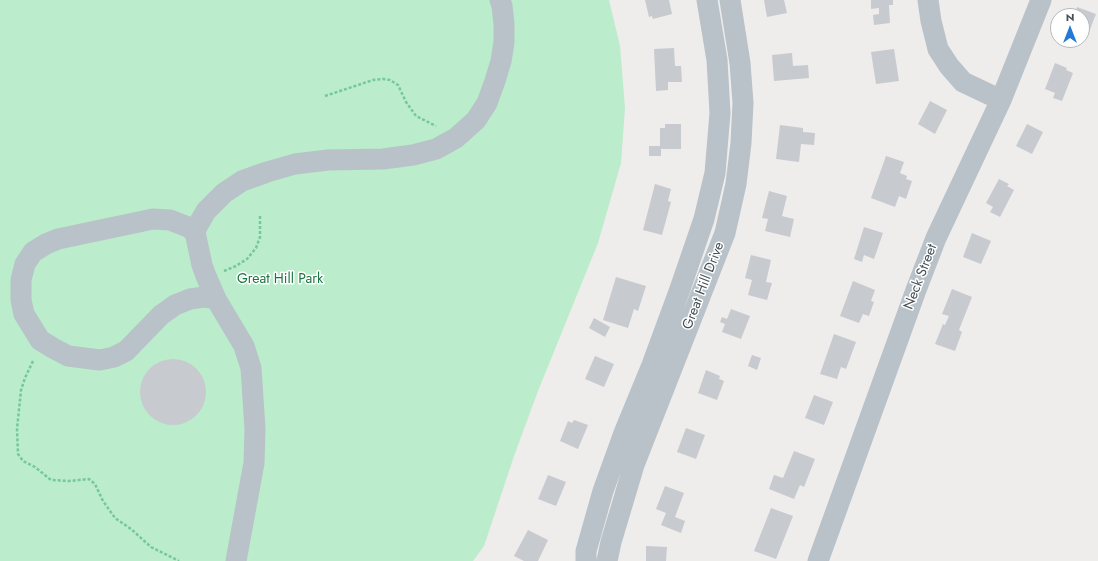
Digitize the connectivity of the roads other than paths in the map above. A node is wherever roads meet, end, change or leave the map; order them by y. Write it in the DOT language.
graph roads {
  1 [pos="500,0"];
  2 [pos="707,0"];
  3 [pos="730,0"];
  4 [pos="928,0"];
  5 [pos="1041,0"];
  6 [pos="1001,100"];
  7 [pos="195,232"];
  8 [pos="216,299"];
  9 [pos="236,561"];
  10 [pos="586,561"];
  11 [pos="607,561"];
  12 [pos="818,561"];
  1 -- 7 [label="street"];
  2 -- 10 [label="street, Great Hill Drive"];
  3 -- 11 [label="street, Great Hill Drive"];
  4 -- 6 [label="street"];
  5 -- 6 [label="street, Neck Street"];
  6 -- 12 [label="street, Neck Street"];
  7 -- 8 [label="street"];
  7 -- 8 [label="street"];
  8 -- 9 [label="street"];
}
